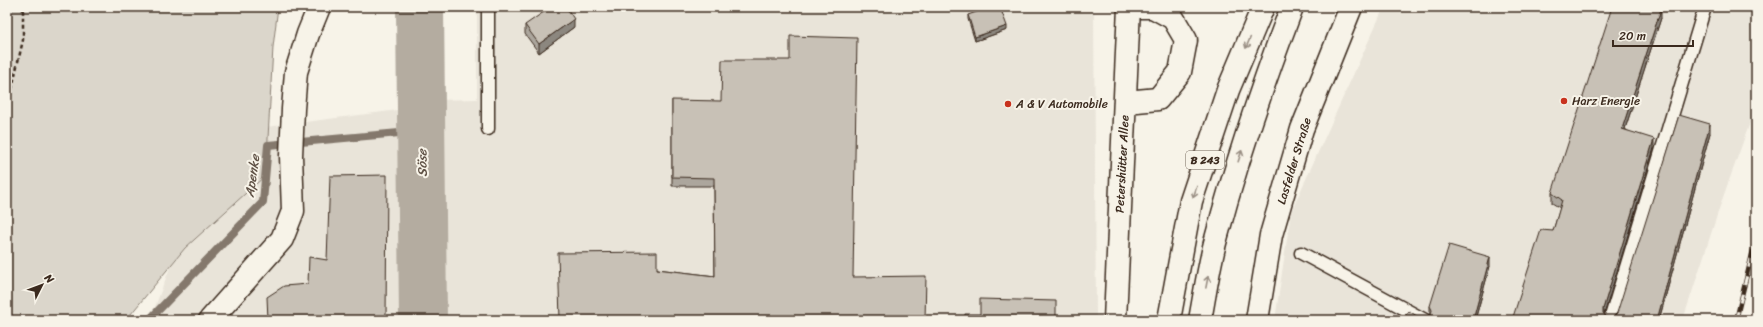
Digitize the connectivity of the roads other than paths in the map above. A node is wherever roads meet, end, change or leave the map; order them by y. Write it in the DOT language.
graph roads {
  1 [pos="319,7"];
  2 [pos="488,7"];
  3 [pos="1129,7"];
  4 [pos="1263,7"];
  5 [pos="1292,7"];
  6 [pos="1351,7"];
  7 [pos="1705,7"];
  8 [pos="1126,102"];
  9 [pos="488,129"];
  10 [pos="1301,253"];
  11 [pos="210,320"];
  12 [pos="1115,320"];
  13 [pos="1170,320"];
  14 [pos="1200,320"];
  15 [pos="1257,320"];
  16 [pos="1425,320"];
  17 [pos="1610,320"];
  1 -- 11 [label="main road"];
  2 -- 9 [label="lane"];
  3 -- 8 [label="main road, Petershütter Allee"];
  3 -- 8 [label="main road"];
  4 -- 13 [label="main road, B 243, one-way"];
  14 -- 5 [label="main road, B 243, one-way"];
  6 -- 15 [label="main road, Lasfelder Straße"];
  7 -- 17 [label="lane"];
  8 -- 12 [label="main road, Petershütter Allee"];
  10 -- 16 [label="lane"];
}
